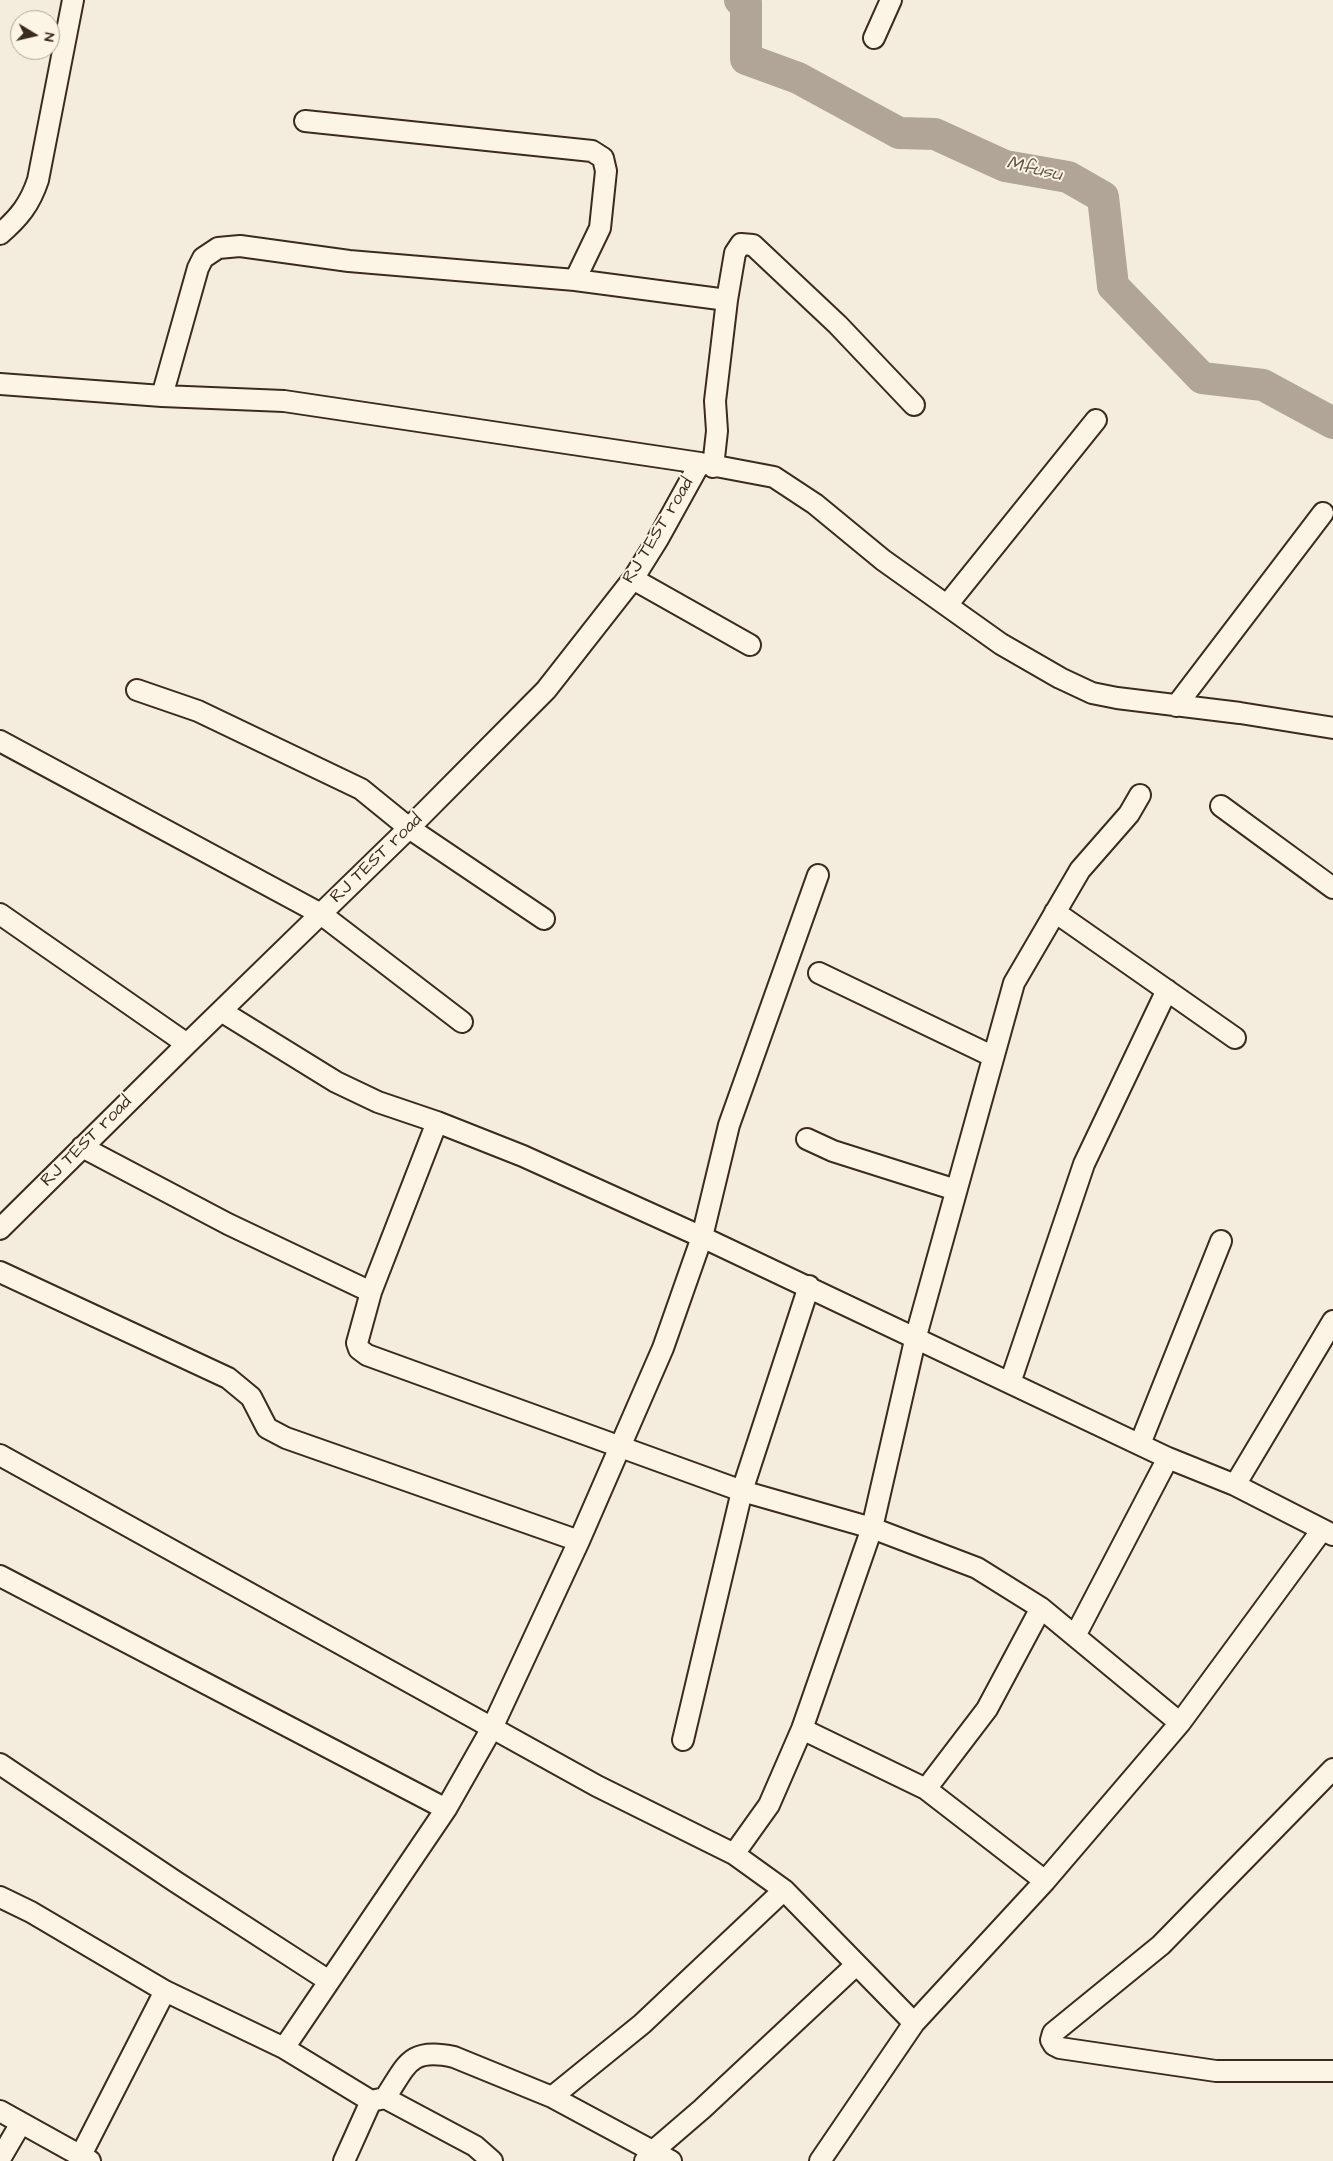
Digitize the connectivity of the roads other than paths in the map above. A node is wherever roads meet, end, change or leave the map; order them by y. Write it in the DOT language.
graph roads {
  1 [pos="73,0"];
  2 [pos="891,0"];
  3 [pos="874,38"];
  4 [pos="305,121"];
  5 [pos="0,234"];
  6 [pos="576,280"];
  7 [pos="727,300"];
  8 [pos="0,384"];
  9 [pos="162,396"];
  10 [pos="914,405"];
  11 [pos="1096,420"];
  12 [pos="706,465"];
  13 [pos="1323,513"];
  14 [pos="633,579"];
  15 [pos="947,605"];
  16 [pos="750,645"];
  17 [pos="136,690"];
  18 [pos="1176,706"];
  19 [pos="1333,728"];
  20 [pos="0,741"];
  21 [pos="1140,795"];
  22 [pos="1220,806"];
  23 [pos="409,828"];
  24 [pos="818,874"];
  25 [pos="1333,888"];
  26 [pos="1055,912"];
  27 [pos="0,914"];
  28 [pos="321,914"];
  29 [pos="544,919"];
  30 [pos="819,973"];
  31 [pos="1167,990"];
  32 [pos="222,1010"];
  33 [pos="462,1022"];
  34 [pos="1235,1038"];
  35 [pos="187,1044"];
  36 [pos="992,1056"];
  37 [pos="437,1122"];
  38 [pos="807,1139"];
  39 [pos="82,1147"];
  40 [pos="956,1190"];
  41 [pos="0,1229"];
  42 [pos="702,1236"];
  43 [pos="1221,1241"];
  44 [pos="0,1272"];
  45 [pos="809,1286"];
  46 [pos="371,1292"];
  47 [pos="1333,1321"];
  48 [pos="916,1336"];
  49 [pos="1010,1383"];
  50 [pos="1140,1444"];
  51 [pos="622,1447"];
  52 [pos="0,1455"];
  53 [pos="1168,1458"];
  54 [pos="1235,1485"];
  55 [pos="742,1491"];
  56 [pos="872,1528"];
  57 [pos="1328,1533"];
  58 [pos="579,1541"];
  59 [pos="0,1576"];
  60 [pos="1042,1608"];
  61 [pos="1075,1636"];
  62 [pos="1180,1723"];
  63 [pos="492,1728"];
  64 [pos="802,1729"];
  65 [pos="683,1740"];
  66 [pos="0,1764"];
  67 [pos="1333,1769"];
  68 [pos="926,1789"];
  69 [pos="446,1809"];
  70 [pos="734,1854"];
  71 [pos="1044,1881"];
  72 [pos="784,1890"];
  73 [pos="0,1897"];
  74 [pos="856,1965"];
  75 [pos="329,1981"];
  76 [pos="165,1991"];
  77 [pos="914,2023"];
  78 [pos="284,2048"];
  79 [pos="1333,2071"];
  80 [pos="552,2097"];
  81 [pos="378,2100"];
  82 [pos="0,2111"];
  83 [pos="21,2122"];
  84 [pos="648,2156"];
  85 [pos="85,2158"];
  86 [pos="0,2159"];
  87 [pos="344,2161"];
  88 [pos="492,2161"];
  89 [pos="671,2161"];
  90 [pos="820,2161"];
  1 -- 5 [label="street"];
  2 -- 3 [label="street"];
  4 -- 6 [label="street"];
  6 -- 7 [label="street"];
  6 -- 9 [label="street"];
  7 -- 10 [label="street"];
  7 -- 12 [label="street"];
  8 -- 9 [label="street"];
  9 -- 12 [label="street"];
  11 -- 15 [label="street"];
  12 -- 14 [label="street, RJ TEST road"];
  12 -- 15 [label="street"];
  13 -- 18 [label="street"];
  14 -- 16 [label="street"];
  14 -- 23 [label="street, RJ TEST road"];
  15 -- 18 [label="street"];
  17 -- 23 [label="street"];
  18 -- 19 [label="street"];
  20 -- 28 [label="street"];
  21 -- 26 [label="street"];
  22 -- 25 [label="street"];
  23 -- 28 [label="street, RJ TEST road"];
  23 -- 29 [label="street"];
  24 -- 42 [label="street"];
  26 -- 31 [label="street"];
  26 -- 36 [label="street"];
  27 -- 35 [label="street"];
  28 -- 32 [label="street, RJ TEST road"];
  28 -- 33 [label="street"];
  30 -- 36 [label="street"];
  31 -- 34 [label="street"];
  31 -- 49 [label="street"];
  32 -- 35 [label="street, RJ TEST road"];
  32 -- 37 [label="street"];
  35 -- 39 [label="street, RJ TEST road"];
  36 -- 40 [label="street"];
  37 -- 42 [label="street"];
  37 -- 46 [label="street"];
  38 -- 40 [label="street"];
  39 -- 41 [label="street, RJ TEST road"];
  39 -- 46 [label="street"];
  40 -- 48 [label="street"];
  42 -- 45 [label="street"];
  42 -- 51 [label="street"];
  43 -- 50 [label="street"];
  44 -- 58 [label="street"];
  45 -- 48 [label="street"];
  45 -- 55 [label="street"];
  46 -- 51 [label="street"];
  47 -- 54 [label="street"];
  48 -- 49 [label="street"];
  48 -- 56 [label="street"];
  49 -- 50 [label="street"];
  50 -- 53 [label="street"];
  51 -- 55 [label="street"];
  51 -- 58 [label="street"];
  52 -- 63 [label="street"];
  53 -- 54 [label="street"];
  53 -- 61 [label="street"];
  54 -- 57 [label="street"];
  55 -- 56 [label="street"];
  55 -- 65 [label="street"];
  56 -- 60 [label="street"];
  56 -- 64 [label="street"];
  57 -- 62 [label="street"];
  58 -- 63 [label="street"];
  59 -- 69 [label="street"];
  60 -- 61 [label="street"];
  60 -- 68 [label="street"];
  61 -- 62 [label="street"];
  62 -- 71 [label="street"];
  63 -- 69 [label="street"];
  63 -- 70 [label="street"];
  64 -- 68 [label="street"];
  64 -- 70 [label="street"];
  66 -- 75 [label="street"];
  67 -- 79 [label="street"];
  68 -- 71 [label="street"];
  69 -- 75 [label="street"];
  70 -- 72 [label="street"];
  71 -- 77 [label="street"];
  72 -- 74 [label="street"];
  72 -- 80 [label="street"];
  73 -- 76 [label="street"];
  74 -- 77 [label="street"];
  74 -- 84 [label="street"];
  75 -- 78 [label="street"];
  76 -- 78 [label="street"];
  76 -- 85 [label="street"];
  77 -- 90 [label="street"];
  78 -- 81 [label="street"];
  80 -- 81 [label="street"];
  80 -- 84 [label="street"];
  81 -- 87 [label="street"];
  81 -- 88 [label="street"];
  82 -- 83 [label="street"];
  83 -- 85 [label="street"];
  83 -- 86 [label="street"];
  84 -- 89 [label="street"];
}
